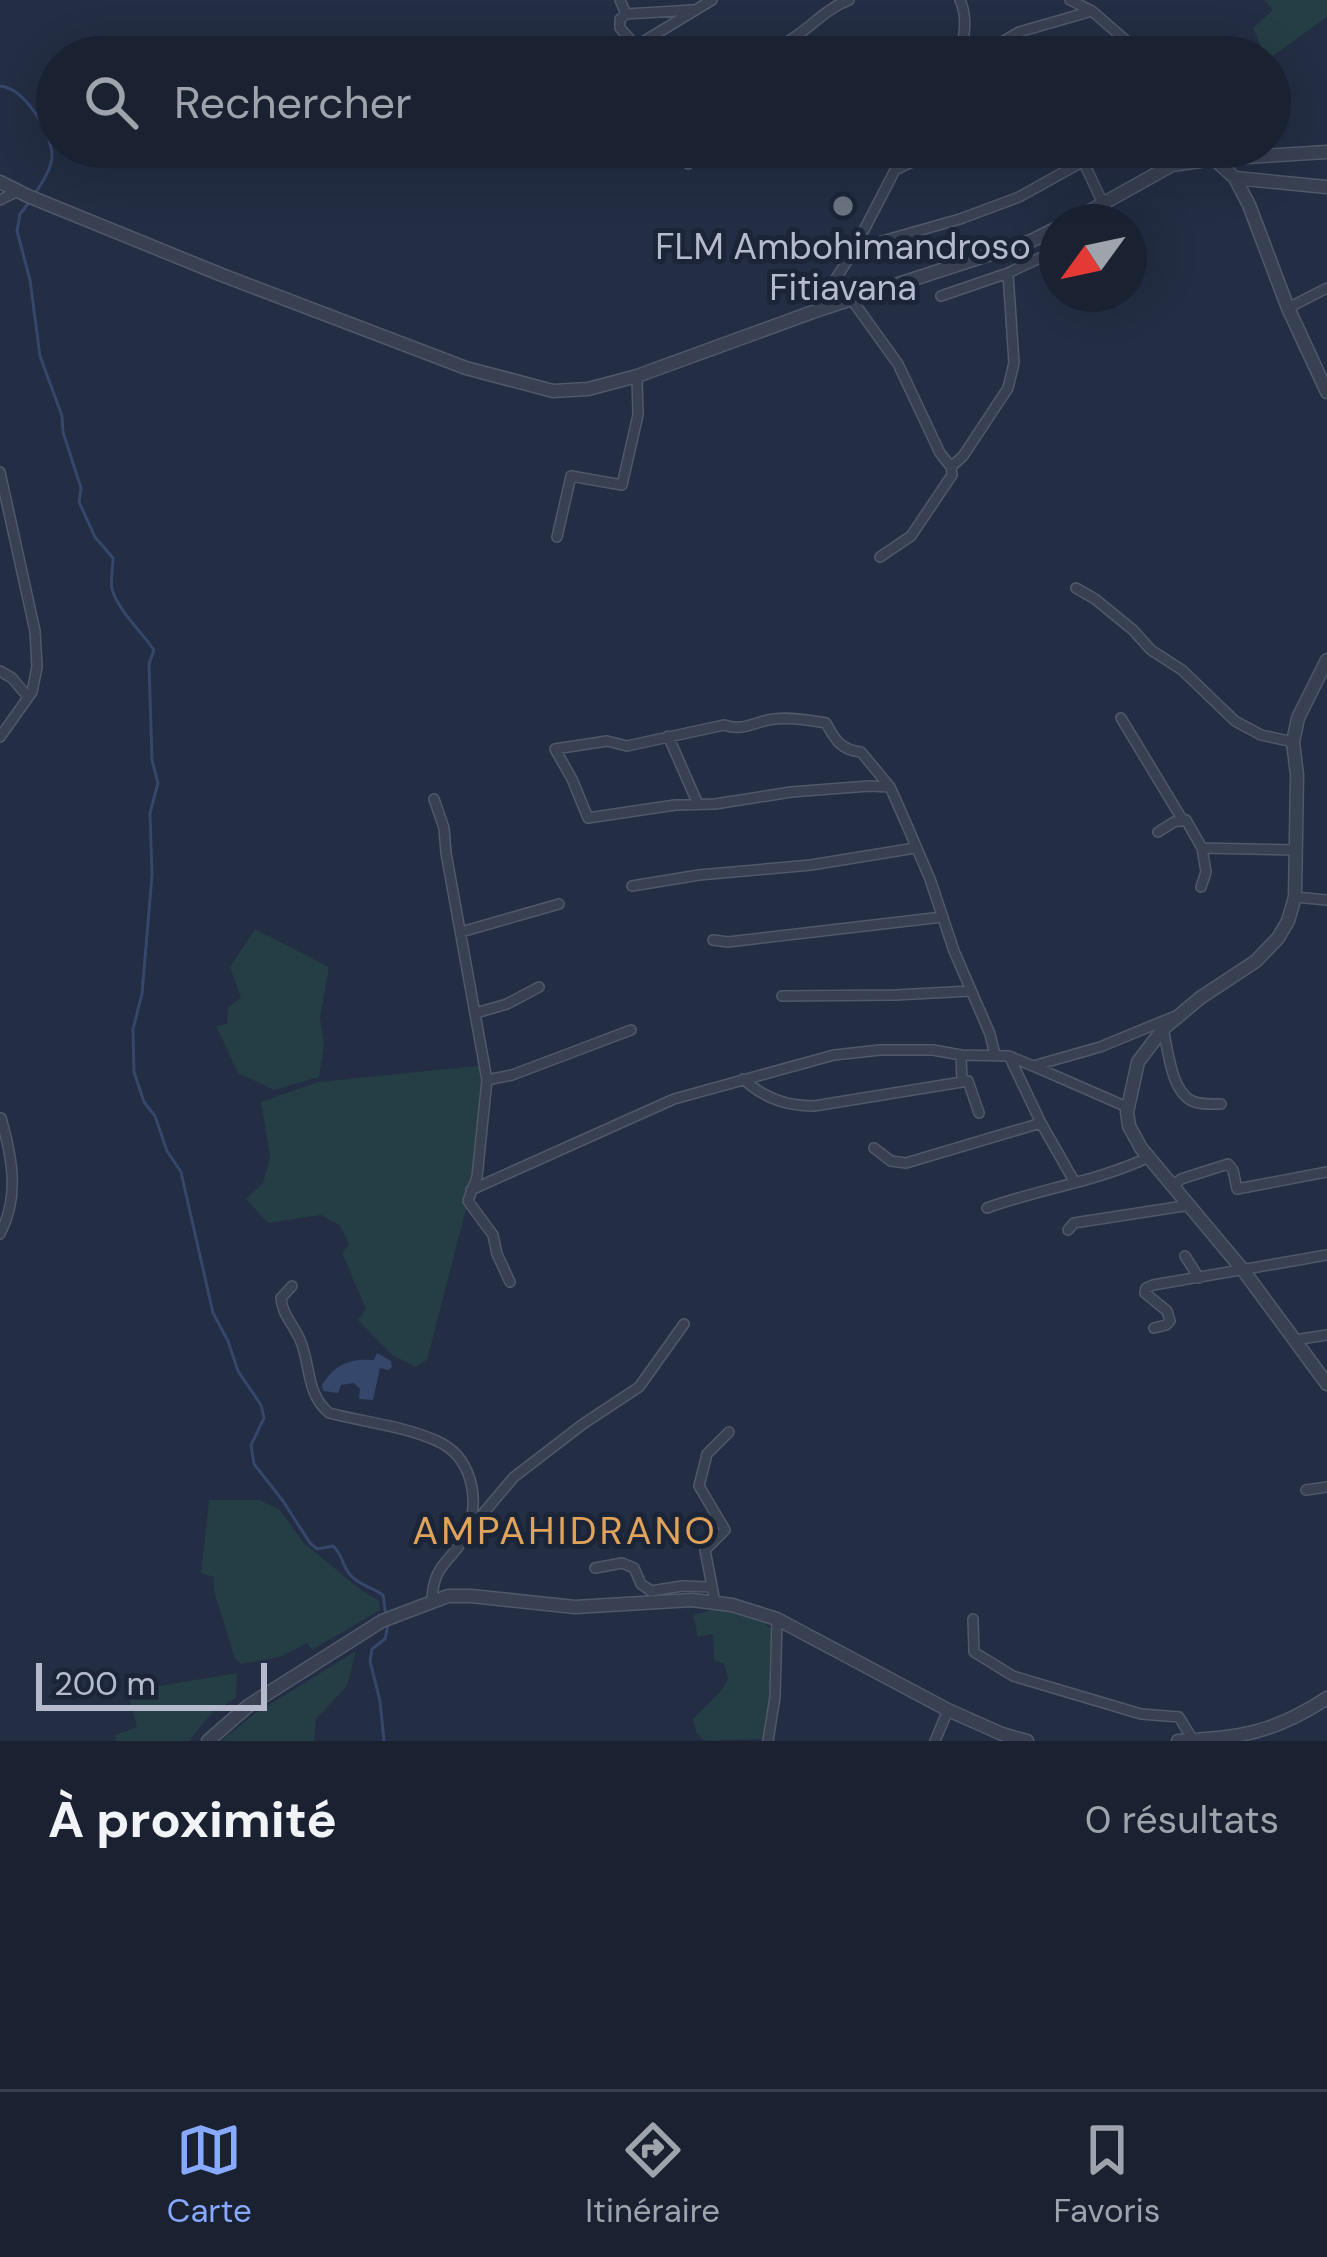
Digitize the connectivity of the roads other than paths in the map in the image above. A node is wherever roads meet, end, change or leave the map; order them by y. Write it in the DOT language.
graph roads {
  1 [pos="620,0"];
  2 [pos="712,0"];
  3 [pos="849,0"];
  4 [pos="960,0"];
  5 [pos="1070,0"];
  6 [pos="695,10"];
  7 [pos="1092,11"];
  8 [pos="626,14"];
  9 [pos="625,36"];
  10 [pos="657,36"];
  11 [pos="794,36"];
  12 [pos="963,36"];
  13 [pos="1012,36"];
  14 [pos="1121,36"];
  15 [pos="1291,152"];
  16 [pos="1327,152"];
  17 [pos="896,168"];
  18 [pos="900,168"];
  19 [pos="1071,168"];
  20 [pos="1086,168"];
  21 [pos="1167,168"];
  22 [pos="1225,168"];
  23 [pos="894,171"];
  24 [pos="1235,178"];
  25 [pos="0,182"];
  26 [pos="1327,187"];
  27 [pos="28,196"];
  28 [pos="0,200"];
  29 [pos="1103,204"];
  30 [pos="1039,237"];
  31 [pos="854,249"];
  32 [pos="1039,258"];
  33 [pos="1008,273"];
  34 [pos="1327,288"];
  35 [pos="941,296"];
  36 [pos="852,300"];
  37 [pos="1288,308"];
  38 [pos="821,309"];
  39 [pos="637,376"];
  40 [pos="1327,392"];
  41 [pos="950,467"];
  42 [pos="0,472"];
  43 [pos="557,537"];
  44 [pos="880,557"];
  45 [pos="1076,588"];
  46 [pos="1325,666"];
  47 [pos="0,671"];
  48 [pos="28,697"];
  49 [pos="1121,718"];
  50 [pos="668,736"];
  51 [pos="0,737"];
  52 [pos="1293,742"];
  53 [pos="890,787"];
  54 [pos="434,799"];
  55 [pos="698,805"];
  56 [pos="1182,819"];
  57 [pos="1158,832"];
  58 [pos="915,848"];
  59 [pos="1202,848"];
  60 [pos="1295,850"];
  61 [pos="632,886"];
  62 [pos="1202,887"];
  63 [pos="1295,897"];
  64 [pos="1327,899"];
  65 [pos="560,904"];
  66 [pos="942,917"];
  67 [pos="460,932"];
  68 [pos="713,940"];
  69 [pos="539,988"];
  70 [pos="970,991"];
  71 [pos="782,995"];
  72 [pos="476,1013"];
  73 [pos="1181,1013"];
  74 [pos="1163,1029"];
  75 [pos="631,1030"];
  76 [pos="962,1054"];
  77 [pos="995,1055"];
  78 [pos="1009,1056"];
  79 [pos="1033,1066"];
  80 [pos="742,1078"];
  81 [pos="487,1080"];
  82 [pos="962,1082"];
  83 [pos="1221,1104"];
  84 [pos="1127,1107"];
  85 [pos="979,1113"];
  86 [pos="1,1118"];
  87 [pos="1041,1123"];
  88 [pos="874,1148"];
  89 [pos="1149,1156"];
  90 [pos="1327,1172"];
  91 [pos="1074,1181"];
  92 [pos="1173,1186"];
  93 [pos="471,1190"];
  94 [pos="1190,1205"];
  95 [pos="987,1208"];
  96 [pos="1068,1230"];
  97 [pos="0,1234"];
  98 [pos="1327,1255"];
  99 [pos="1185,1256"];
  100 [pos="1243,1270"];
  101 [pos="1198,1278"];
  102 [pos="510,1282"];
  103 [pos="292,1286"];
  104 [pos="684,1324"];
  105 [pos="1154,1328"];
  106 [pos="1327,1335"];
  107 [pos="1294,1340"];
  108 [pos="1327,1384"];
  109 [pos="729,1432"];
  110 [pos="1327,1487"];
  111 [pos="1306,1490"];
  112 [pos="467,1531"];
  113 [pos="595,1568"];
  114 [pos="712,1587"];
  115 [pos="432,1601"];
  116 [pos="715,1602"];
  117 [pos="778,1619"];
  118 [pos="974,1619"];
  119 [pos="1327,1698"];
  120 [pos="949,1710"];
  121 [pos="1237,1739"];
  122 [pos="768,1740"];
  123 [pos="1193,1740"];
  124 [pos="208,1741"];
  125 [pos="935,1741"];
  126 [pos="1027,1741"];
  127 [pos="1178,1741"];
  1 -- 8 [label="street"];
  2 -- 6 [label="street"];
  3 -- 11 [label="street"];
  4 -- 12 [label="street"];
  5 -- 7 [label="street"];
  6 -- 8 [label="street"];
  6 -- 10 [label="street"];
  7 -- 13 [label="street"];
  7 -- 14 [label="street"];
  8 -- 9 [label="street"];
  15 -- 16 [label="street"];
  17 -- 23 [label="street"];
  18 -- 23 [label="street"];
  19 -- 31 [label="street"];
  20 -- 29 [label="street"];
  21 -- 29 [label="street"];
  22 -- 24 [label="street"];
  23 -- 31 [label="street"];
  24 -- 26 [label="street"];
  24 -- 37 [label="street"];
  25 -- 27 [label="street"];
  27 -- 28 [label="street"];
  27 -- 39 [label="street"];
  30 -- 36 [label="street"];
  31 -- 38 [label="street"];
  32 -- 33 [label="street"];
  33 -- 35 [label="street"];
  33 -- 41 [label="street"];
  34 -- 37 [label="street"];
  36 -- 38 [label="street"];
  36 -- 41 [label="street"];
  37 -- 40 [label="street"];
  38 -- 39 [label="street"];
  39 -- 43 [label="street"];
  41 -- 44 [label="street"];
  42 -- 48 [label="street"];
  45 -- 52 [label="street"];
  46 -- 52 [label="street"];
  47 -- 48 [label="street"];
  48 -- 51 [label="street"];
  49 -- 56 [label="street"];
  50 -- 53 [label="street"];
  50 -- 55 [label="street"];
  50 -- 55 [label="street"];
  52 -- 60 [label="street"];
  53 -- 55 [label="street"];
  53 -- 58 [label="street"];
  54 -- 67 [label="street"];
  56 -- 57 [label="street"];
  56 -- 59 [label="street"];
  58 -- 61 [label="street"];
  58 -- 66 [label="street"];
  59 -- 60 [label="street"];
  59 -- 62 [label="street"];
  60 -- 63 [label="street"];
  63 -- 64 [label="street"];
  63 -- 73 [label="street"];
  65 -- 67 [label="street"];
  66 -- 68 [label="street"];
  66 -- 70 [label="street"];
  67 -- 72 [label="street"];
  69 -- 72 [label="street"];
  70 -- 71 [label="street"];
  70 -- 77 [label="street"];
  72 -- 81 [label="street"];
  73 -- 74 [label="street"];
  73 -- 79 [label="street"];
  74 -- 83 [label="street"];
  74 -- 84 [label="street"];
  75 -- 81 [label="street"];
  76 -- 77 [label="street"];
  76 -- 80 [label="street"];
  76 -- 82 [label="street"];
  77 -- 78 [label="street"];
  78 -- 79 [label="street"];
  78 -- 87 [label="street"];
  79 -- 84 [label="street"];
  80 -- 82 [label="street"];
  80 -- 93 [label="street"];
  81 -- 93 [label="street"];
  82 -- 85 [label="street"];
  84 -- 89 [label="street"];
  86 -- 97 [label="street"];
  87 -- 88 [label="street"];
  87 -- 91 [label="street"];
  89 -- 91 [label="street"];
  89 -- 92 [label="street"];
  90 -- 92 [label="street"];
  91 -- 95 [label="street"];
  92 -- 94 [label="street"];
  93 -- 102 [label="street"];
  94 -- 96 [label="street"];
  94 -- 100 [label="street"];
  98 -- 100 [label="street"];
  99 -- 101 [label="street"];
  100 -- 101 [label="street"];
  100 -- 107 [label="street"];
  101 -- 105 [label="street"];
  103 -- 112 [label="street"];
  104 -- 112 [label="street"];
  106 -- 107 [label="street"];
  107 -- 108 [label="street"];
  109 -- 114 [label="street"];
  110 -- 111 [label="street"];
  112 -- 115 [label="street"];
  113 -- 114 [label="street"];
  114 -- 116 [label="street"];
  115 -- 116 [label="street"];
  115 -- 124 [label="street"];
  116 -- 117 [label="street"];
  117 -- 120 [label="street"];
  117 -- 122 [label="street"];
  118 -- 123 [label="street"];
  119 -- 121 [label="street"];
  120 -- 125 [label="street"];
  120 -- 126 [label="street"];
  121 -- 123 [label="street"];
  123 -- 127 [label="street"];
}
